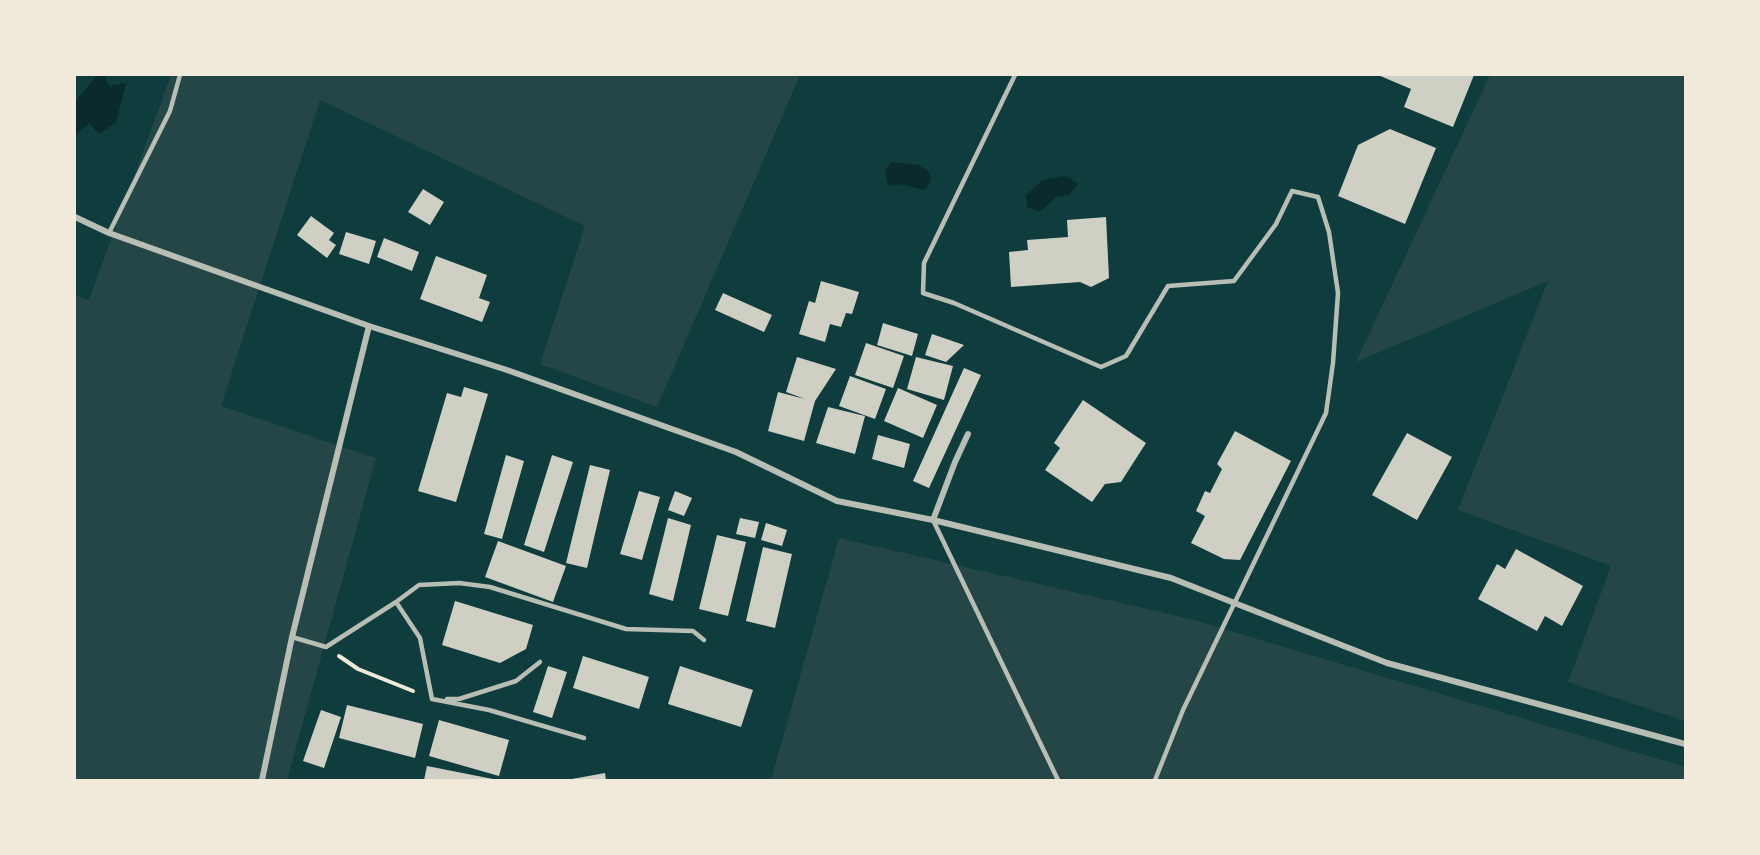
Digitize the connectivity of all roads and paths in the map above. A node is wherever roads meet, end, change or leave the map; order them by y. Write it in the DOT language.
graph roads {
  1 [pos="180,75"];
  2 [pos="1016,75"];
  3 [pos="75,217"];
  4 [pos="109,233"];
  5 [pos="369,326"];
  6 [pos="968,434"];
  7 [pos="933,520"];
  8 [pos="396,602"];
  9 [pos="1235,603"];
  10 [pos="292,637"];
  11 [pos="704,640"];
  12 [pos="326,647"];
  13 [pos="540,662"];
  14 [pos="432,699"];
  15 [pos="585,738"];
  16 [pos="1685,744"];
  17 [pos="262,780"];
  18 [pos="1058,780"];
  19 [pos="1155,780"];
  1 -- 4 [label="lane"];
  2 -- 9 [label="lane"];
  3 -- 4 [label="street"];
  4 -- 5 [label="street"];
  5 -- 7 [label="street"];
  5 -- 10 [label="street"];
  6 -- 7 [label="street"];
  7 -- 9 [label="street"];
  7 -- 18 [label="lane"];
  8 -- 11 [label="lane"];
  8 -- 12 [label="lane"];
  8 -- 14 [label="lane"];
  9 -- 16 [label="street"];
  9 -- 19 [label="lane"];
  10 -- 12 [label="lane"];
  10 -- 17 [label="street"];
  12 -- 14 [label="path"];
  13 -- 14 [label="lane"];
  14 -- 15 [label="lane"];
}
